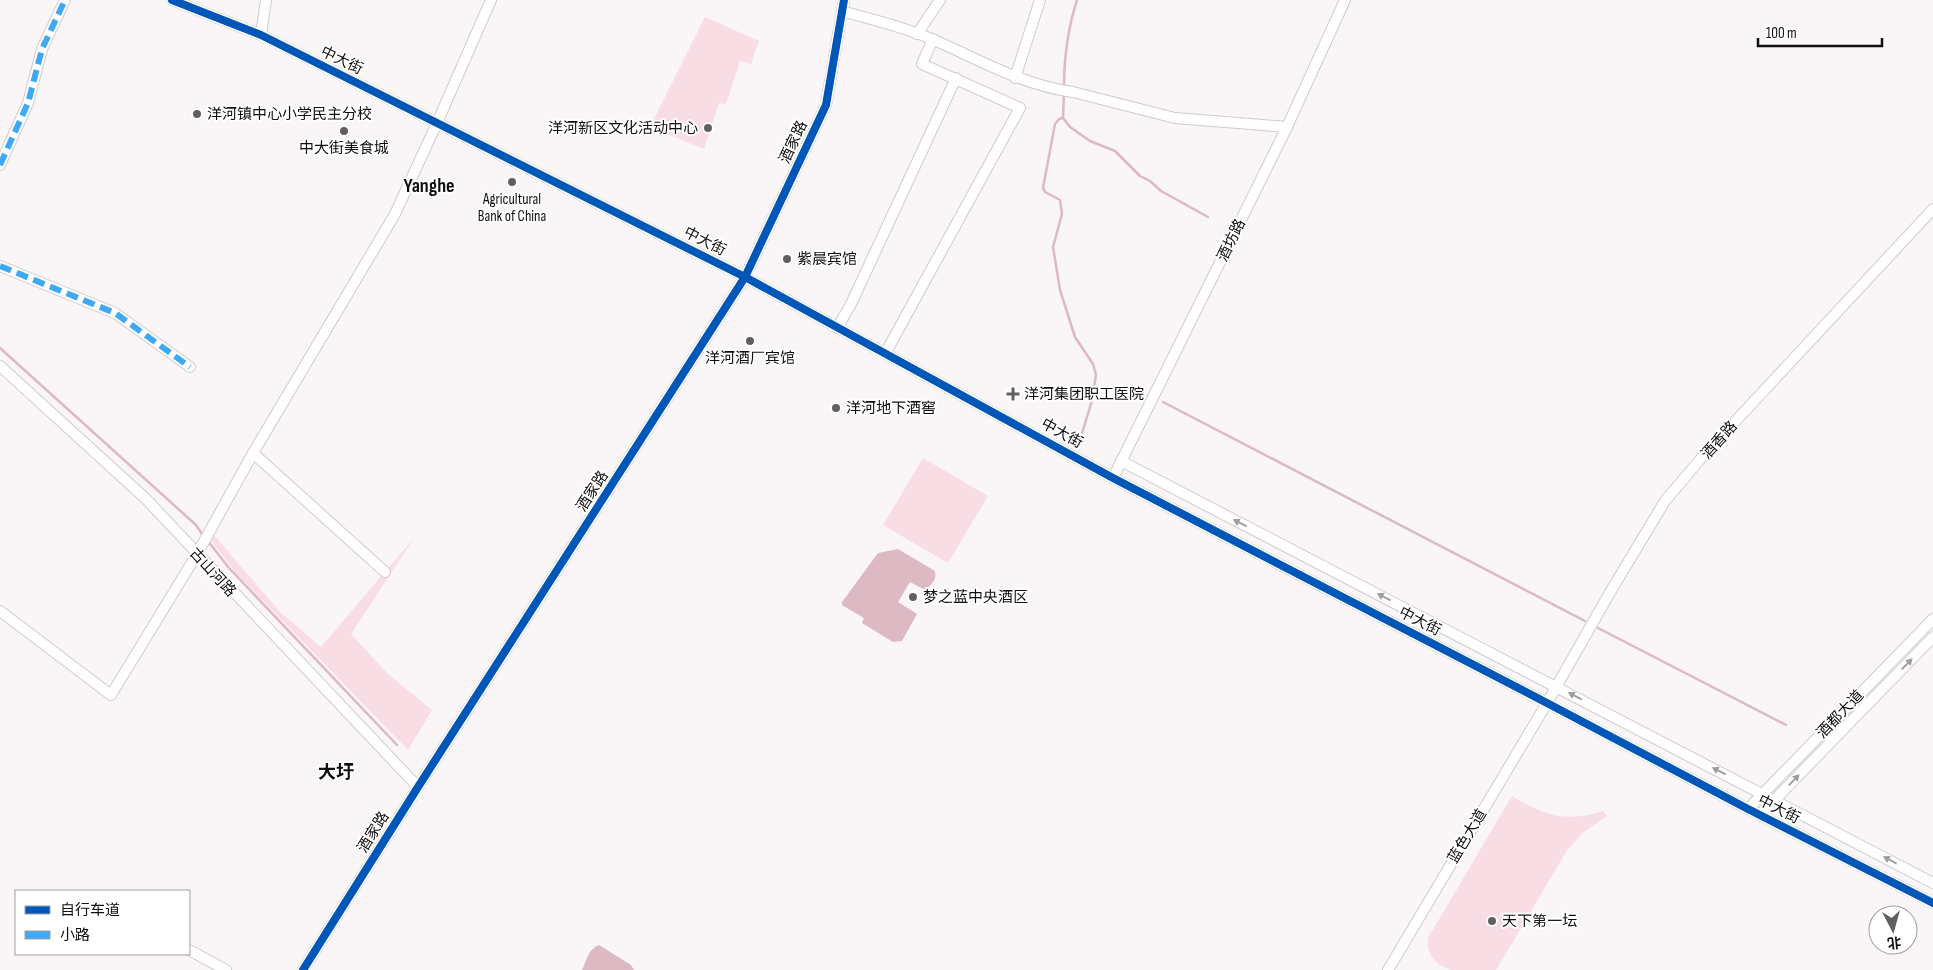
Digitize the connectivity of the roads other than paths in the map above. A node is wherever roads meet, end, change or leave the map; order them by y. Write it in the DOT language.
graph roads {
  1 [pos="66,0"];
  2 [pos="172,0"];
  3 [pos="266,0"];
  4 [pos="491,0"];
  5 [pos="844,0"];
  6 [pos="940,0"];
  7 [pos="1040,0"];
  8 [pos="1345,0"];
  9 [pos="842,11"];
  10 [pos="917,34"];
  11 [pos="261,35"];
  12 [pos="932,39"];
  13 [pos="956,78"];
  14 [pos="1015,78"];
  15 [pos="437,123"];
  16 [pos="1286,127"];
  17 [pos="0,165"];
  18 [pos="1933,209"];
  19 [pos="0,266"];
  20 [pos="746,277"];
  21 [pos="837,328"];
  22 [pos="886,352"];
  23 [pos="0,366"];
  24 [pos="190,367"];
  25 [pos="253,453"];
  26 [pos="1121,461"];
  27 [pos="1113,478"];
  28 [pos="199,551"];
  29 [pos="385,572"];
  30 [pos="0,611"];
  31 [pos="1933,620"];
  32 [pos="1933,637"];
  33 [pos="1556,687"];
  34 [pos="1547,703"];
  35 [pos="418,787"];
  36 [pos="1762,794"];
  37 [pos="1775,800"];
  38 [pos="1748,809"];
  39 [pos="1760,816"];
  40 [pos="1933,883"];
  41 [pos="1933,903"];
  42 [pos="190,951"];
  43 [pos="226,970"];
  44 [pos="302,970"];
  45 [pos="1388,970"];
  1 -- 17 [label="street"];
  2 -- 11 [label="street, 中大街"];
  3 -- 11 [label="street"];
  4 -- 15 [label="street"];
  5 -- 9 [label="street, 酒家路"];
  6 -- 10 [label="street"];
  7 -- 14 [label="street"];
  8 -- 16 [label="street, 酒坊路"];
  9 -- 10 [label="street"];
  9 -- 20 [label="street, 酒家路"];
  10 -- 12 [label="street"];
  11 -- 15 [label="street, 中大街"];
  12 -- 13 [label="street"];
  12 -- 14 [label="street"];
  13 -- 21 [label="street"];
  13 -- 22 [label="street"];
  14 -- 16 [label="street"];
  15 -- 20 [label="street, 中大街"];
  15 -- 25 [label="street"];
  16 -- 26 [label="street, 酒坊路"];
  18 -- 33 [label="street, 酒香路"];
  19 -- 24 [label="street"];
  20 -- 21 [label="street, 中大街"];
  20 -- 35 [label="street, 酒家路"];
  21 -- 22 [label="street, 中大街"];
  22 -- 27 [label="street, 中大街"];
  23 -- 28 [label="street, 古山河路"];
  25 -- 28 [label="street"];
  25 -- 29 [label="street"];
  26 -- 27 [label="street, 酒坊路"];
  33 -- 26 [label="street, 中大街, one-way"];
  27 -- 34 [label="street, 中大街"];
  28 -- 30 [label="street"];
  28 -- 35 [label="street, 古山河路"];
  31 -- 36 [label="street, 酒都大道"];
  37 -- 32 [label="street, 酒都大道, one-way"];
  33 -- 34 [label="street, 酒香路"];
  36 -- 33 [label="street, 中大街, one-way"];
  34 -- 38 [label="street, 中大街"];
  34 -- 45 [label="street, 蓝色大道"];
  35 -- 44 [label="street, 酒家路"];
  36 -- 37 [label="street, 中大街"];
  36 -- 38 [label="street, 酒都大道"];
  37 -- 39 [label="street, 酒都大道"];
  40 -- 37 [label="street, 中大街, one-way"];
  38 -- 39 [label="street, 中大街"];
  39 -- 41 [label="street, 中大街"];
  42 -- 43 [label="street"];
}
